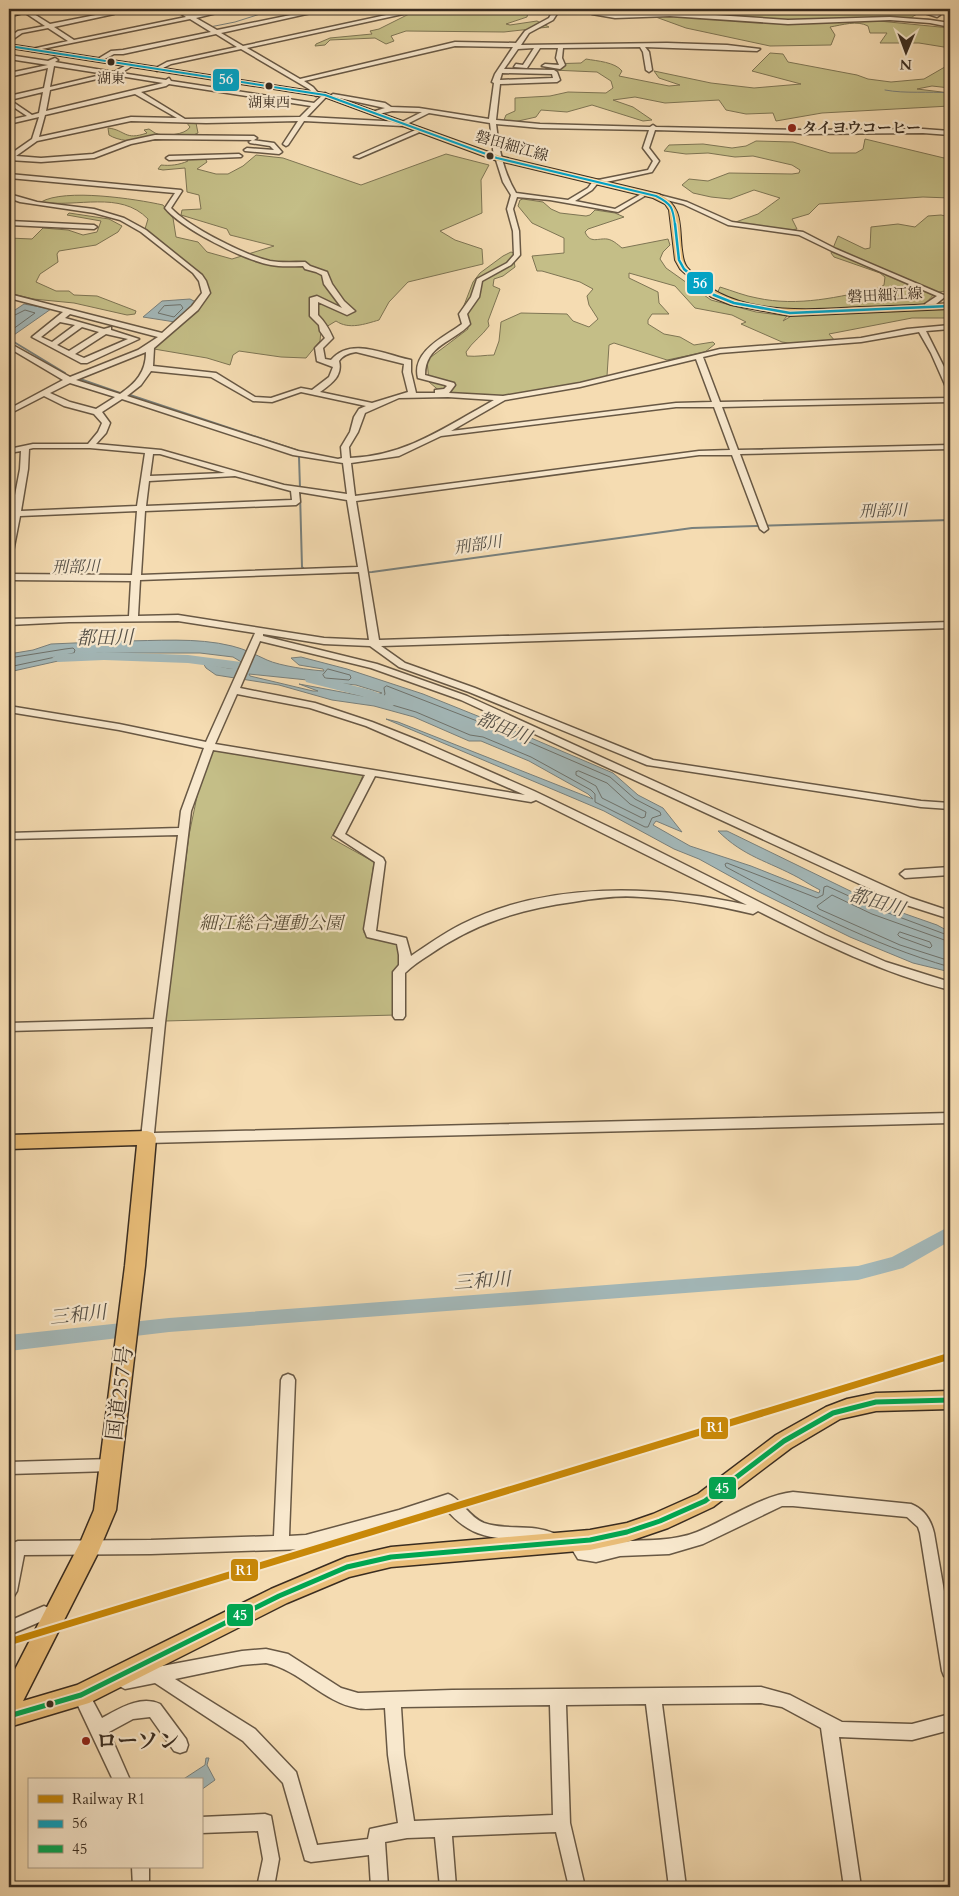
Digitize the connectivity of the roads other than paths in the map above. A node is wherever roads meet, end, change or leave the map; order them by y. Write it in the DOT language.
graph roads {
  1 [pos="176,9"];
  2 [pos="230,9"];
  3 [pos="326,9"];
  4 [pos="557,9"];
  5 [pos="584,9"];
  6 [pos="915,9"];
  7 [pos="33,10"];
  8 [pos="414,10"];
  9 [pos="15,11"];
  10 [pos="111,14"];
  11 [pos="9,15"];
  12 [pos="190,17"];
  13 [pos="85,19"];
  14 [pos="950,20"];
  15 [pos="67,22"];
  16 [pos="93,24"];
  17 [pos="950,25"];
  18 [pos="49,26"];
  19 [pos="75,27"];
  20 [pos="101,29"];
  21 [pos="83,32"];
  22 [pos="216,32"];
  23 [pos="109,34"];
  24 [pos="91,37"];
  25 [pos="9,40"];
  26 [pos="72,41"];
  27 [pos="517,46"];
  28 [pos="561,46"];
  29 [pos="642,46"];
  30 [pos="538,47"];
  31 [pos="11,48"];
  32 [pos="242,48"];
  33 [pos="757,49"];
  34 [pos="34,50"];
  35 [pos="63,55"];
  36 [pos="9,57"];
  37 [pos="99,60"];
  38 [pos="51,64"];
  39 [pos="130,64"];
  40 [pos="504,65"];
  41 [pos="545,66"];
  42 [pos="157,69"];
  43 [pos="649,70"];
  44 [pos="500,71"];
  45 [pos="181,72"];
  46 [pos="116,73"];
  47 [pos="9,75"];
  48 [pos="168,81"];
  49 [pos="298,81"];
  50 [pos="495,82"];
  51 [pos="47,89"];
  52 [pos="137,92"];
  53 [pos="325,95"];
  54 [pos="9,99"];
  55 [pos="315,105"];
  56 [pos="390,108"];
  57 [pos="428,111"];
  58 [pos="374,113"];
  59 [pos="42,115"];
  60 [pos="32,117"];
  61 [pos="302,119"];
  62 [pos="184,120"];
  63 [pos="492,121"];
  64 [pos="9,122"];
  65 [pos="402,124"];
  66 [pos="262,125"];
  67 [pos="653,127"];
  68 [pos="420,130"];
  69 [pos="950,132"];
  70 [pos="35,140"];
  71 [pos="253,140"];
  72 [pos="286,144"];
  73 [pos="247,150"];
  74 [pos="182,151"];
  75 [pos="239,156"];
  76 [pos="9,157"];
  77 [pos="206,157"];
  78 [pos="357,157"];
  79 [pos="169,158"];
  80 [pos="498,159"];
  81 [pos="227,166"];
  82 [pos="9,176"];
  83 [pos="596,182"];
  84 [pos="645,194"];
  85 [pos="514,195"];
  86 [pos="9,196"];
  87 [pos="656,196"];
  88 [pos="25,201"];
  89 [pos="569,202"];
  90 [pos="17,204"];
  91 [pos="9,223"];
  92 [pos="94,227"];
  93 [pos="9,296"];
  94 [pos="928,306"];
  95 [pos="950,306"];
  96 [pos="68,312"];
  97 [pos="59,320"];
  98 [pos="116,324"];
  99 [pos="80,325"];
  100 [pos="950,327"];
  101 [pos="922,330"];
  102 [pos="104,332"];
  103 [pos="164,336"];
  104 [pos="9,345"];
  105 [pos="52,345"];
  106 [pos="150,346"];
  107 [pos="69,354"];
  108 [pos="699,356"];
  109 [pos="336,360"];
  110 [pos="149,368"];
  111 [pos="69,380"];
  112 [pos="950,387"];
  113 [pos="314,392"];
  114 [pos="42,393"];
  115 [pos="409,394"];
  116 [pos="119,397"];
  117 [pos="503,398"];
  118 [pos="950,400"];
  119 [pos="373,404"];
  120 [pos="716,404"];
  121 [pos="9,412"];
  122 [pos="97,412"];
  123 [pos="439,434"];
  124 [pos="90,446"];
  125 [pos="25,447"];
  126 [pos="950,447"];
  127 [pos="9,451"];
  128 [pos="149,451"];
  129 [pos="735,452"];
  130 [pos="347,460"];
  131 [pos="241,475"];
  132 [pos="144,479"];
  133 [pos="295,490"];
  134 [pos="351,498"];
  135 [pos="140,509"];
  136 [pos="12,514"];
  137 [pos="762,526"];
  138 [pos="9,552"];
  139 [pos="362,572"];
  140 [pos="9,577"];
  141 [pos="135,581"];
  142 [pos="9,583"];
  143 [pos="132,618"];
  144 [pos="9,622"];
  145 [pos="950,625"];
  146 [pos="257,636"];
  147 [pos="374,643"];
  148 [pos="234,689"];
  149 [pos="9,709"];
  150 [pos="210,746"];
  151 [pos="372,772"];
  152 [pos="542,800"];
  153 [pos="950,806"];
  154 [pos="182,831"];
  155 [pos="9,836"];
  156 [pos="950,871"];
  157 [pos="905,874"];
  158 [pos="950,915"];
  159 [pos="776,916"];
  160 [pos="404,967"];
  161 [pos="950,986"];
  162 [pos="399,1016"];
  163 [pos="159,1023"];
  164 [pos="9,1027"];
  165 [pos="950,1118"];
  166 [pos="147,1138"];
  167 [pos="9,1142"];
  168 [pos="288,1380"];
  169 [pos="950,1400"];
  170 [pos="111,1465"];
  171 [pos="9,1468"];
  172 [pos="565,1542"];
  173 [pos="281,1543"];
  174 [pos="13,1548"];
  175 [pos="89,1548"];
  176 [pos="9,1591"];
  177 [pos="44,1613"];
  178 [pos="9,1628"];
  179 [pos="950,1672"];
  180 [pos="157,1674"];
  181 [pos="89,1691"];
  182 [pos="558,1697"];
  183 [pos="653,1697"];
  184 [pos="392,1700"];
  185 [pos="9,1704"];
  186 [pos="9,1716"];
  187 [pos="950,1722"];
  188 [pos="829,1725"];
  189 [pos="99,1729"];
  190 [pos="180,1745"];
  191 [pos="121,1778"];
  192 [pos="562,1823"];
  193 [pos="202,1825"];
  194 [pos="443,1828"];
  195 [pos="407,1830"];
  196 [pos="377,1846"];
  197 [pos="140,1868"];
  198 [pos="141,1887"];
  199 [pos="266,1887"];
  200 [pos="380,1887"];
  201 [pos="448,1887"];
  202 [pos="577,1887"];
  203 [pos="678,1887"];
  204 [pos="853,1887"];
  1 -- 12 [label="street"];
  2 -- 12 [label="street"];
  3 -- 22 [label="street"];
  4 -- 27 [label="street"];
  5 -- 17 [label="street"];
  6 -- 14 [label="street"];
  7 -- 9 [label="main road"];
  7 -- 18 [label="street"];
  8 -- 32 [label="street"];
  9 -- 11 [label="main road"];
  10 -- 13 [label="street"];
  12 -- 22 [label="street"];
  12 -- 23 [label="street"];
  13 -- 15 [label="street"];
  13 -- 16 [label="street"];
  15 -- 18 [label="street"];
  15 -- 19 [label="street"];
  18 -- 25 [label="street"];
  18 -- 26 [label="street"];
  20 -- 23 [label="street"];
  21 -- 24 [label="street"];
  22 -- 32 [label="street"];
  22 -- 37 [label="street"];
  23 -- 24 [label="street"];
  24 -- 26 [label="street"];
  26 -- 34 [label="street"];
  27 -- 30 [label="street"];
  27 -- 40 [label="street"];
  27 -- 49 [label="street"];
  28 -- 29 [label="street"];
  28 -- 30 [label="street"];
  28 -- 41 [label="street"];
  29 -- 33 [label="street"];
  29 -- 43 [label="street"];
  30 -- 40 [label="street"];
  31 -- 34 [label="main road, 磐田細江線"];
  32 -- 42 [label="street"];
  32 -- 49 [label="street"];
  34 -- 35 [label="main road, 磐田細江線"];
  35 -- 37 [label="main road, 磐田細江線"];
  35 -- 38 [label="street"];
  36 -- 38 [label="street"];
  37 -- 39 [label="main road, 磐田細江線"];
  38 -- 46 [label="street"];
  38 -- 47 [label="street"];
  38 -- 51 [label="street"];
  39 -- 42 [label="main road, 磐田細江線"];
  39 -- 46 [label="street"];
  40 -- 44 [label="street"];
  42 -- 45 [label="main road, 磐田細江線"];
  44 -- 50 [label="street"];
  44 -- 50 [label="street"];
  45 -- 48 [label="street"];
  45 -- 53 [label="main road, 磐田細江線"];
  46 -- 48 [label="street"];
  46 -- 51 [label="street"];
  48 -- 52 [label="street"];
  48 -- 55 [label="street"];
  49 -- 53 [label="street"];
  50 -- 63 [label="street"];
  51 -- 54 [label="street"];
  51 -- 59 [label="street"];
  52 -- 59 [label="street"];
  52 -- 62 [label="street"];
  53 -- 55 [label="street"];
  53 -- 56 [label="street"];
  53 -- 58 [label="main road, 磐田細江線"];
  54 -- 60 [label="street"];
  55 -- 61 [label="street"];
  56 -- 57 [label="street"];
  56 -- 58 [label="street"];
  57 -- 63 [label="street"];
  57 -- 65 [label="street"];
  58 -- 65 [label="main road, 磐田細江線"];
  59 -- 60 [label="street"];
  59 -- 70 [label="street"];
  60 -- 64 [label="street"];
  61 -- 65 [label="street"];
  61 -- 66 [label="street"];
  61 -- 72 [label="street"];
  62 -- 66 [label="street"];
  62 -- 70 [label="street"];
  63 -- 67 [label="street"];
  63 -- 80 [label="street"];
  65 -- 68 [label="main road, 磐田細江線"];
  66 -- 71 [label="street"];
  67 -- 69 [label="street"];
  67 -- 83 [label="street"];
  68 -- 78 [label="street"];
  68 -- 80 [label="main road, 磐田細江線"];
  70 -- 76 [label="street"];
  71 -- 73 [label="street"];
  71 -- 73 [label="street"];
  71 -- 76 [label="street"];
  73 -- 75 [label="street"];
  74 -- 77 [label="street"];
  75 -- 77 [label="street"];
  75 -- 81 [label="street"];
  77 -- 79 [label="street"];
  80 -- 83 [label="main road, 磐田細江線"];
  80 -- 85 [label="street"];
  82 -- 109 [label="street"];
  83 -- 84 [label="main road, 磐田細江線"];
  83 -- 89 [label="street"];
  84 -- 87 [label="main road, 磐田細江線"];
  84 -- 89 [label="street"];
  85 -- 89 [label="street"];
  85 -- 115 [label="street"];
  86 -- 88 [label="street"];
  87 -- 94 [label="street"];
  87 -- 94 [label="main road, 磐田細江線"];
  88 -- 90 [label="street"];
  88 -- 103 [label="street"];
  91 -- 92 [label="street"];
  93 -- 96 [label="street"];
  94 -- 95 [label="main road, 磐田細江線"];
  96 -- 97 [label="street"];
  96 -- 98 [label="street"];
  97 -- 99 [label="street"];
  97 -- 105 [label="street"];
  98 -- 102 [label="street"];
  98 -- 103 [label="street"];
  99 -- 102 [label="street"];
  99 -- 105 [label="street"];
  100 -- 101 [label="street"];
  101 -- 108 [label="street"];
  101 -- 112 [label="street"];
  102 -- 107 [label="street"];
  102 -- 107 [label="street"];
  103 -- 106 [label="street"];
  104 -- 111 [label="street"];
  105 -- 107 [label="street"];
  106 -- 110 [label="street"];
  106 -- 111 [label="street"];
  108 -- 117 [label="street"];
  108 -- 120 [label="street"];
  109 -- 113 [label="street"];
  109 -- 115 [label="street"];
  110 -- 113 [label="street"];
  110 -- 116 [label="street"];
  111 -- 114 [label="street"];
  111 -- 116 [label="street"];
  113 -- 119 [label="street"];
  114 -- 121 [label="street"];
  114 -- 122 [label="street"];
  115 -- 117 [label="street"];
  115 -- 119 [label="street"];
  116 -- 122 [label="street"];
  116 -- 130 [label="street"];
  117 -- 123 [label="street"];
  118 -- 120 [label="street"];
  119 -- 130 [label="street"];
  120 -- 123 [label="street"];
  120 -- 129 [label="street"];
  122 -- 124 [label="street"];
  123 -- 130 [label="street"];
  124 -- 125 [label="street"];
  124 -- 128 [label="street"];
  125 -- 127 [label="street"];
  125 -- 136 [label="street"];
  126 -- 129 [label="street"];
  128 -- 131 [label="street"];
  128 -- 132 [label="street"];
  129 -- 134 [label="street"];
  129 -- 137 [label="street"];
  130 -- 134 [label="street"];
  131 -- 132 [label="street"];
  131 -- 133 [label="street"];
  132 -- 135 [label="street"];
  133 -- 134 [label="street"];
  133 -- 135 [label="street"];
  134 -- 139 [label="street"];
  135 -- 136 [label="street"];
  135 -- 141 [label="street"];
  136 -- 138 [label="street"];
  139 -- 141 [label="street"];
  139 -- 147 [label="street"];
  140 -- 141 [label="street"];
  141 -- 142 [label="street"];
  141 -- 143 [label="street"];
  143 -- 144 [label="street"];
  143 -- 146 [label="street"];
  145 -- 147 [label="street"];
  146 -- 147 [label="street"];
  146 -- 148 [label="street"];
  146 -- 158 [label="street"];
  147 -- 153 [label="street"];
  148 -- 150 [label="street"];
  148 -- 152 [label="street"];
  149 -- 150 [label="street"];
  150 -- 151 [label="street"];
  150 -- 154 [label="street"];
  151 -- 152 [label="street"];
  151 -- 160 [label="street"];
  152 -- 159 [label="street"];
  154 -- 155 [label="street"];
  154 -- 163 [label="street"];
  156 -- 157 [label="street"];
  159 -- 160 [label="street"];
  159 -- 161 [label="street"];
  160 -- 162 [label="street"];
  163 -- 164 [label="street"];
  163 -- 166 [label="street"];
  165 -- 166 [label="street"];
  166 -- 167 [label="highway"];
  166 -- 170 [label="highway, 国道257号"];
  168 -- 173 [label="street"];
  169 -- 172 [label="highway"];
  170 -- 171 [label="street"];
  170 -- 175 [label="highway, 国道257号"];
  172 -- 173 [label="street"];
  172 -- 179 [label="street"];
  172 -- 181 [label="highway"];
  173 -- 175 [label="street"];
  174 -- 175 [label="street"];
  174 -- 176 [label="street"];
  175 -- 185 [label="highway, 国道257号"];
  177 -- 178 [label="street"];
  180 -- 181 [label="street"];
  180 -- 184 [label="street"];
  180 -- 196 [label="street"];
  181 -- 186 [label="highway"];
  181 -- 189 [label="street"];
  182 -- 183 [label="street"];
  182 -- 184 [label="street"];
  182 -- 192 [label="street"];
  183 -- 188 [label="street"];
  183 -- 203 [label="street"];
  184 -- 195 [label="street"];
  187 -- 188 [label="street"];
  188 -- 204 [label="street"];
  189 -- 190 [label="street"];
  189 -- 191 [label="street"];
  192 -- 194 [label="street"];
  192 -- 202 [label="street"];
  193 -- 199 [label="street"];
  194 -- 195 [label="street"];
  194 -- 201 [label="street"];
  195 -- 196 [label="street"];
  196 -- 200 [label="street"];
  197 -- 198 [label="street"];
}
